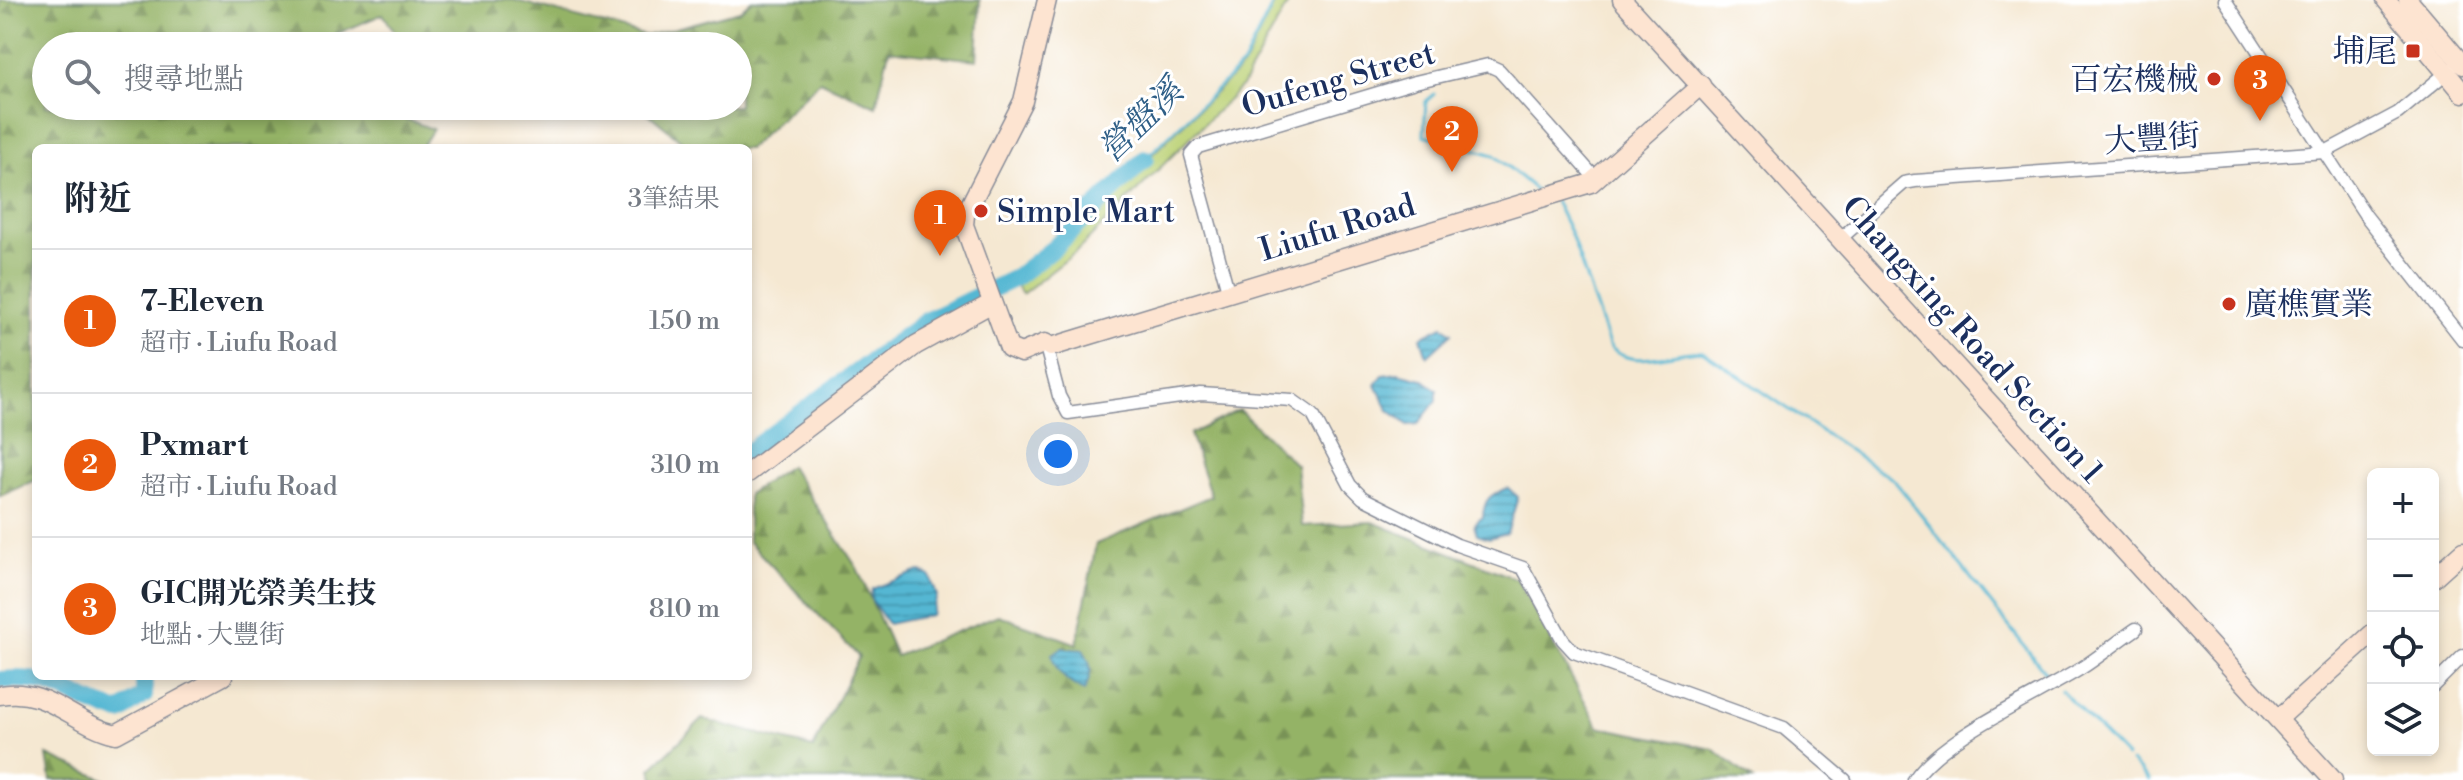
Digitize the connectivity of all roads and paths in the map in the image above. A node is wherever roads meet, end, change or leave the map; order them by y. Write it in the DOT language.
graph roads {
  1 [pos="1047,0"];
  2 [pos="1622,0"];
  3 [pos="2225,0"];
  4 [pos="2386,0"];
  5 [pos="2408,0"];
  6 [pos="2456,67"];
  7 [pos="1701,85"];
  8 [pos="2463,93"];
  9 [pos="2325,152"];
  10 [pos="1596,179"];
  11 [pos="1841,238"];
  12 [pos="1228,291"];
  13 [pos="992,302"];
  14 [pos="2463,340"];
  15 [pos="1045,343"];
  16 [pos="752,470"];
  17 [pos="2463,551"];
  18 [pos="2439,573"];
  19 [pos="2136,629"];
  20 [pos="2367,638"];
  21 [pos="2463,656"];
  22 [pos="216,680"];
  23 [pos="2435,684"];
  24 [pos="0,695"];
  25 [pos="2278,719"];
  26 [pos="1845,780"];
  27 [pos="1914,780"];
  28 [pos="2333,780"];
  1 -- 13 [label="street, Liufu Road"];
  2 -- 7 [label="street, Changxing Road Section 1"];
  3 -- 9 [label="street"];
  4 -- 6 [label="street"];
  5 -- 6 [label="street"];
  6 -- 8 [label="street"];
  6 -- 9 [label="street, 大豐街"];
  7 -- 10 [label="street, Liufu Road"];
  7 -- 11 [label="street, Changxing Road Section 1"];
  9 -- 11 [label="street, 大豐街"];
  9 -- 14 [label="street"];
  10 -- 12 [label="street, Liufu Road"];
  10 -- 12 [label="street, Oufeng Street"];
  11 -- 25 [label="street, Changxing Road Section 1"];
  12 -- 15 [label="street, Liufu Road"];
  13 -- 15 [label="street, Liufu Road"];
  13 -- 16 [label="street"];
  15 -- 26 [label="street"];
  17 -- 18 [label="street"];
  19 -- 27 [label="street"];
  20 -- 25 [label="street"];
  21 -- 23 [label="street"];
  22 -- 24 [label="street"];
  25 -- 28 [label="street, Changxing Road Section 1"];
}
